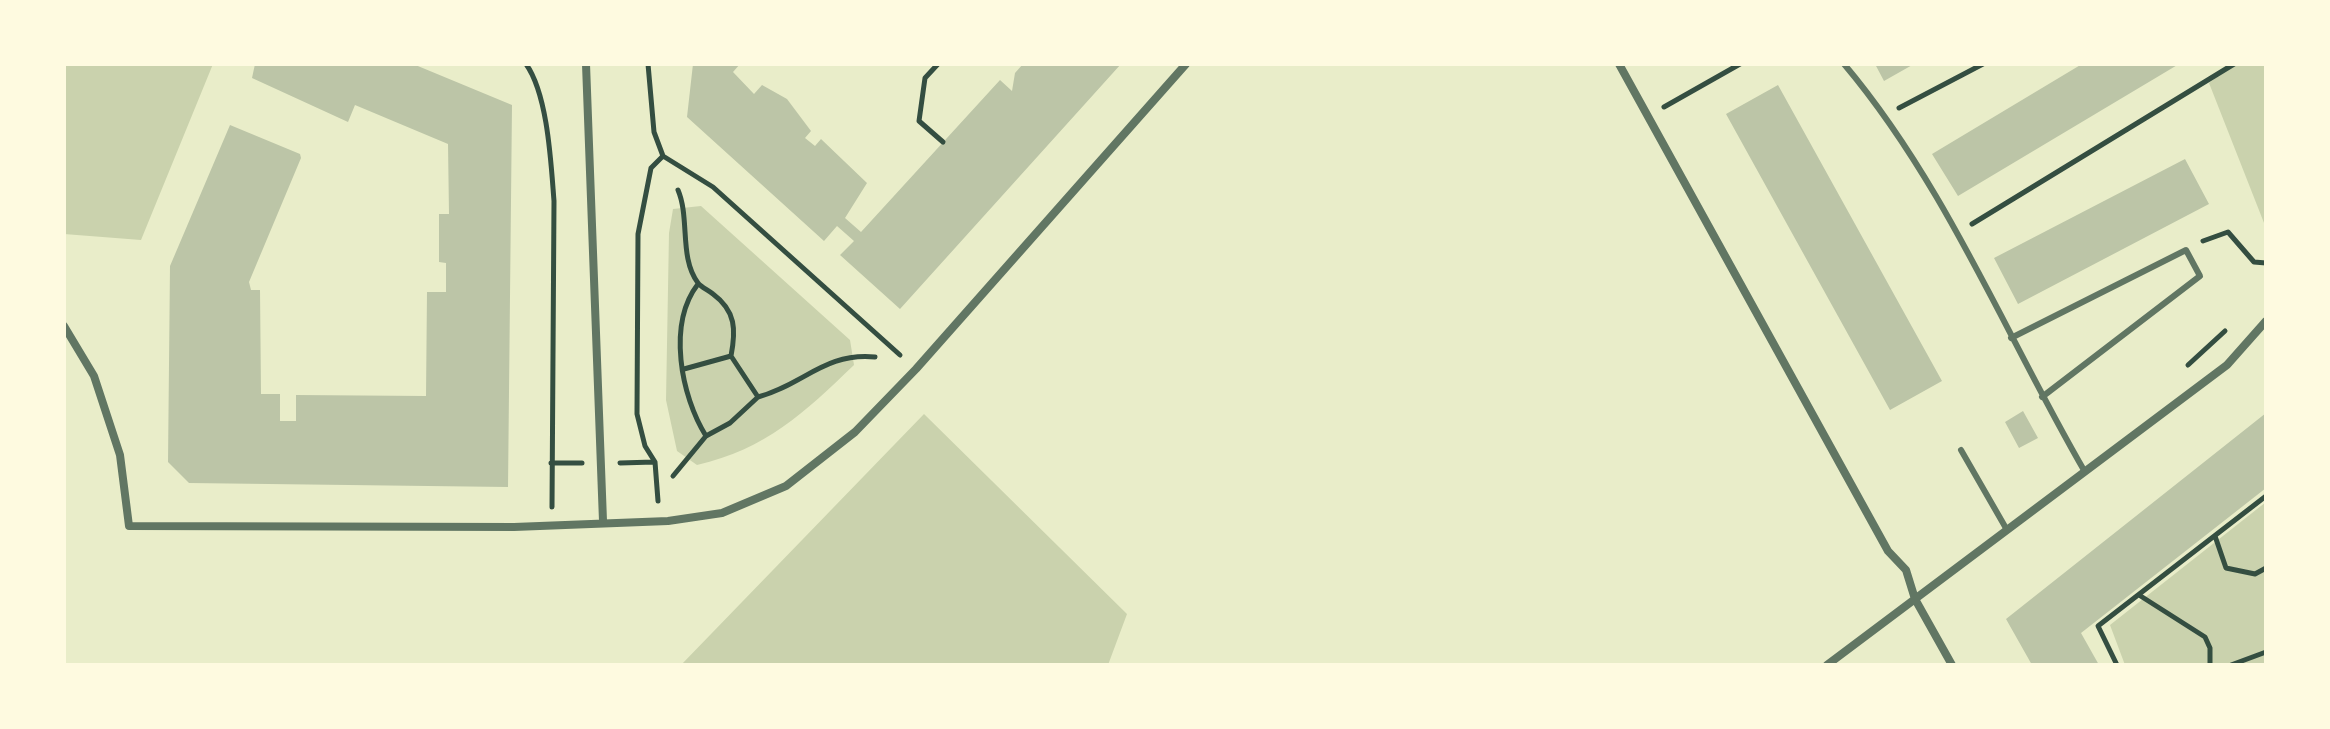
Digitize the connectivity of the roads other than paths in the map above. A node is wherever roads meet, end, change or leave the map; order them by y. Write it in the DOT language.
graph roads {
  1 [pos="586,64"];
  2 [pos="1186,64"];
  3 [pos="1619,64"];
  4 [pos="1844,64"];
  5 [pos="2266,321"];
  6 [pos="64,326"];
  7 [pos="2011,338"];
  8 [pos="2042,397"];
  9 [pos="1961,450"];
  10 [pos="2085,472"];
  11 [pos="603,521"];
  12 [pos="2007,530"];
  13 [pos="1915,599"];
  14 [pos="1827,665"];
  15 [pos="1952,665"];
  1 -- 11 [label="street"];
  2 -- 11 [label="street"];
  3 -- 13 [label="street"];
  4 -- 7 [label="lane"];
  5 -- 10 [label="street"];
  6 -- 11 [label="street"];
  7 -- 8 [label="lane"];
  7 -- 8 [label="lane"];
  8 -- 10 [label="lane"];
  9 -- 12 [label="lane"];
  10 -- 12 [label="street"];
  12 -- 13 [label="street"];
  13 -- 14 [label="street"];
  13 -- 15 [label="street"];
}
